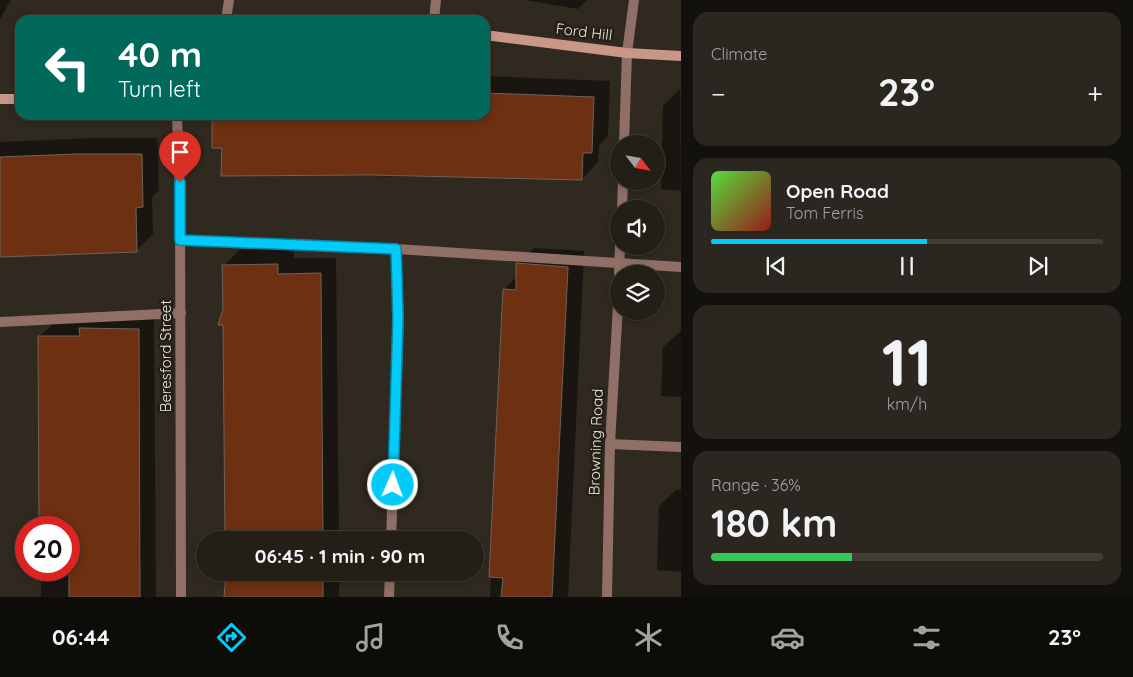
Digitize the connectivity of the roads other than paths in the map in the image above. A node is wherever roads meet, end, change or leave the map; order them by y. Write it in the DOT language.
graph roads {
  1 [pos="229,0"];
  2 [pos="436,0"];
  3 [pos="634,0"];
  4 [pos="227,15"];
  5 [pos="434,15"];
  6 [pos="490,36"];
  7 [pos="627,52"];
  8 [pos="680,56"];
  9 [pos="0,99"];
  10 [pos="15,99"];
  11 [pos="177,120"];
  12 [pos="624,135"];
  13 [pos="180,240"];
  14 [pos="396,249"];
  15 [pos="620,255"];
  16 [pos="620,263"];
  17 [pos="680,267"];
  18 [pos="181,313"];
  19 [pos="617,320"];
  20 [pos="0,322"];
  21 [pos="610,444"];
  22 [pos="680,447"];
  23 [pos="391,531"];
  24 [pos="390,581"];
  25 [pos="181,597"];
  26 [pos="389,597"];
  27 [pos="607,597"];
  1 -- 4 [label="street"];
  2 -- 5 [label="street"];
  3 -- 7 [label="street"];
  6 -- 7 [label="street, Ford Hill"];
  7 -- 8 [label="street, Ford Hill"];
  7 -- 12 [label="street"];
  9 -- 10 [label="street"];
  11 -- 13 [label="street, Beresford Street"];
  13 -- 14 [label="street"];
  13 -- 18 [label="street, Beresford Street"];
  14 -- 16 [label="street"];
  14 -- 23 [label="street"];
  15 -- 16 [label="street"];
  16 -- 17 [label="street"];
  18 -- 20 [label="street"];
  18 -- 25 [label="street, Beresford Street"];
  19 -- 21 [label="street, Browning Road"];
  21 -- 22 [label="street"];
  21 -- 27 [label="street, Browning Road"];
  24 -- 26 [label="street"];
}
